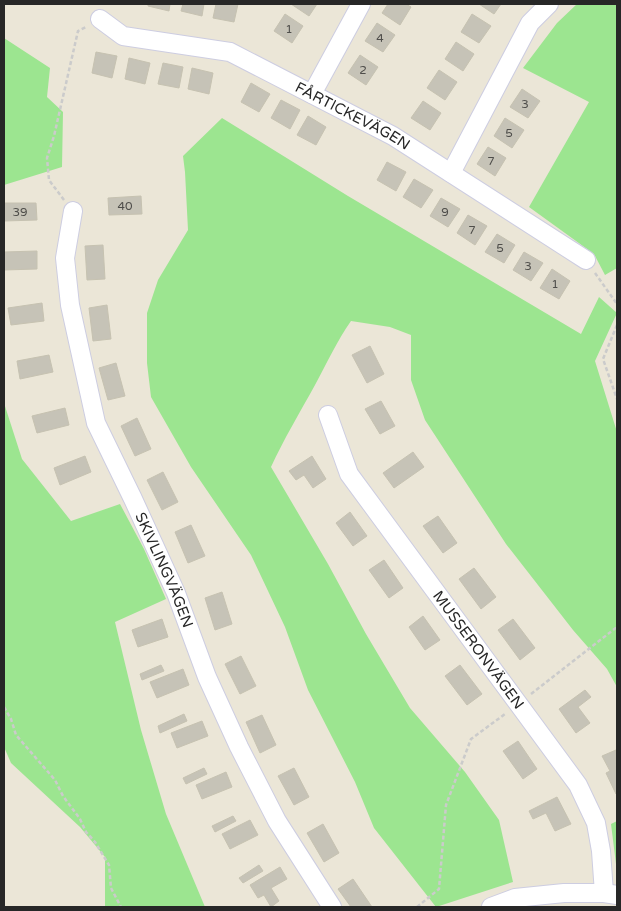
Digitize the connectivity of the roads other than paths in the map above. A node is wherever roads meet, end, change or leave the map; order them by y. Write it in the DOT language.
graph roads {
  1 [pos="360,4"];
  2 [pos="549,4"];
  3 [pos="100,19"];
  4 [pos="312,94"];
  5 [pos="451,173"];
  6 [pos="72,211"];
  7 [pos="586,260"];
  8 [pos="328,415"];
  9 [pos="610,894"];
  10 [pos="332,907"];
  11 [pos="491,907"];
  1 -- 4 [label="street"];
  2 -- 5 [label="street"];
  3 -- 4 [label="street, FÅRTICKEVÄGEN"];
  4 -- 5 [label="street, FÅRTICKEVÄGEN"];
  5 -- 7 [label="street, FÅRTICKEVÄGEN"];
  6 -- 10 [label="street, SKIVLINGVÄGEN"];
  8 -- 9 [label="street, MUSSERONVÄGEN"];
  9 -- 11 [label="street"];
}
